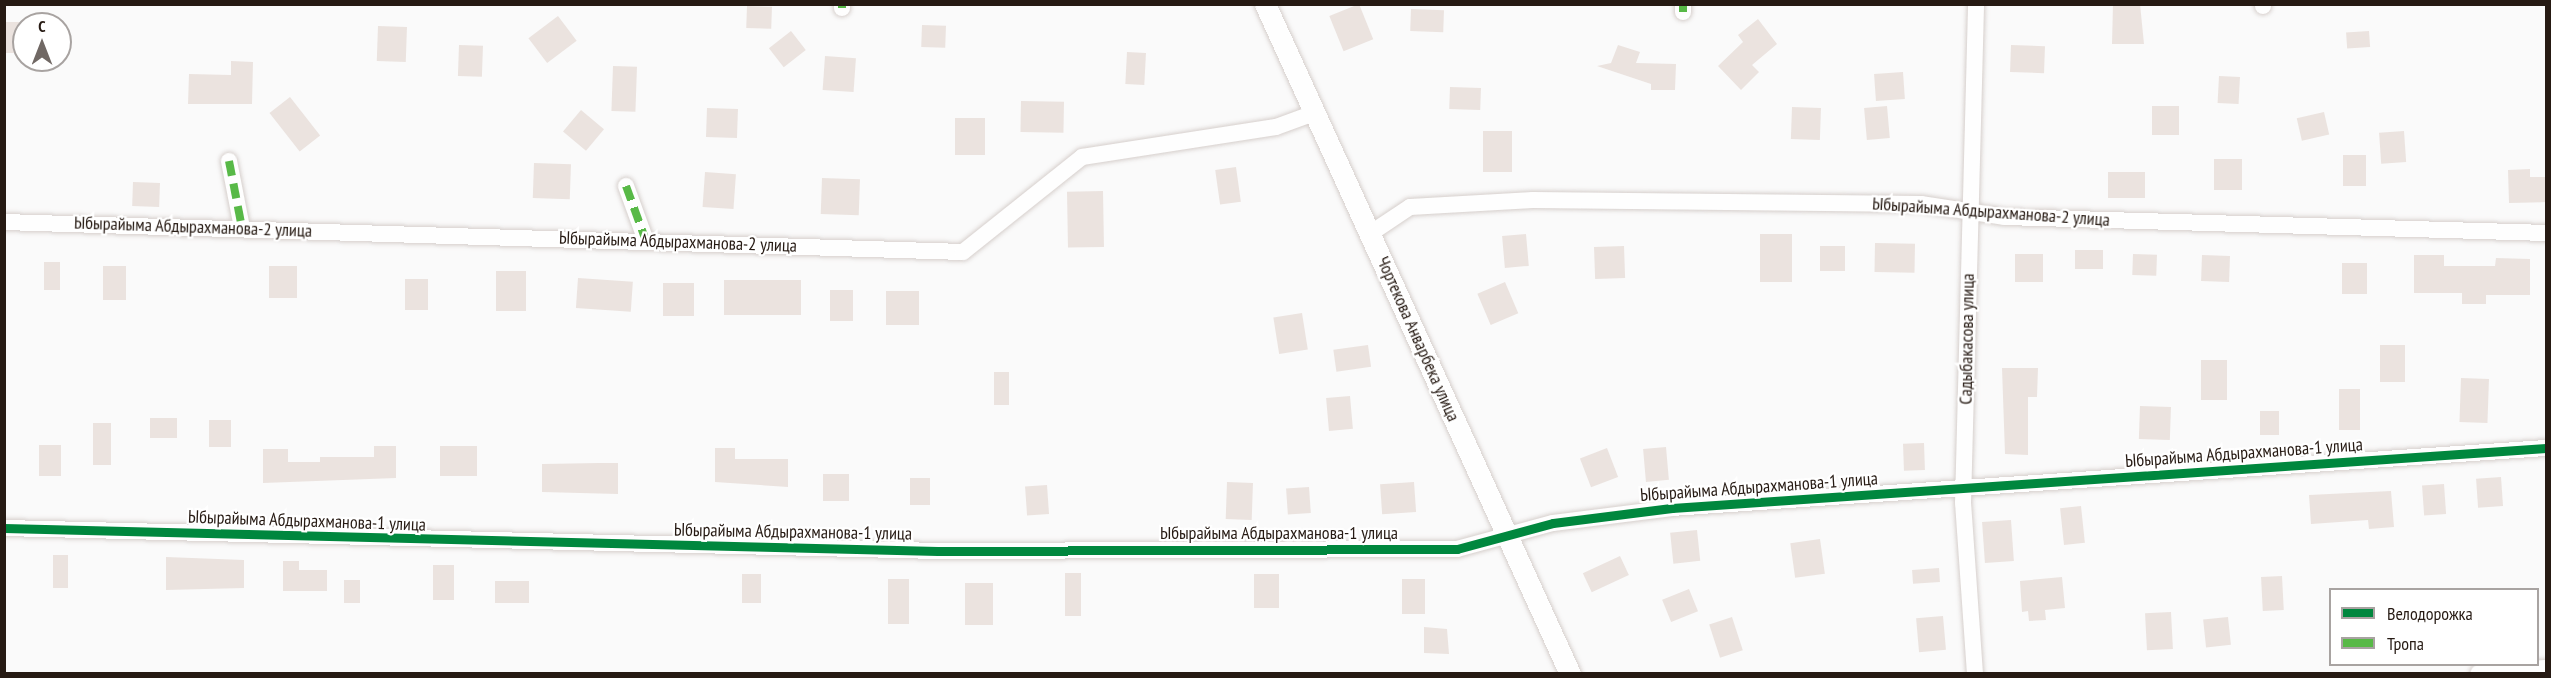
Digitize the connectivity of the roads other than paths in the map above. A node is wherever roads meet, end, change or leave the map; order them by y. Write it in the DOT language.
graph roads {
  1 [pos="1265,4"];
  2 [pos="1976,4"];
  3 [pos="1314,113"];
  4 [pos="229,161"];
  5 [pos="626,186"];
  6 [pos="1970,212"];
  7 [pos="4,222"];
  8 [pos="242,228"];
  9 [pos="1371,233"];
  10 [pos="2547,233"];
  11 [pos="646,241"];
  12 [pos="2547,448"];
  13 [pos="1964,490"];
  14 [pos="4,528"];
  15 [pos="1504,535"];
  16 [pos="2547,670"];
  17 [pos="1570,674"];
  18 [pos="1975,674"];
  19 [pos="2480,674"];
  1 -- 3 [label="street, Чортекова Анварбека улица"];
  2 -- 6 [label="street, Садыбакасова улица"];
  3 -- 9 [label="street, Чортекова Анварбека улица"];
  3 -- 11 [label="street, Ыбырайыма Абдырахманова-2 улица"];
  4 -- 8 [label="street"];
  5 -- 11 [label="street"];
  6 -- 9 [label="street, Ыбырайыма Абдырахманова-2 улица"];
  6 -- 10 [label="street, Ыбырайыма Абдырахманова-2 улица"];
  6 -- 13 [label="street, Садыбакасова улица"];
  7 -- 8 [label="street, Ыбырайыма Абдырахманова-2 улица"];
  8 -- 11 [label="street, Ыбырайыма Абдырахманова-2 улица"];
  9 -- 15 [label="street, Чортекова Анварбека улица"];
  12 -- 13 [label="street, Ыбырайыма Абдырахманова-1 улица"];
  13 -- 15 [label="street, Ыбырайыма Абдырахманова-1 улица"];
  13 -- 18 [label="street, Садыбакасова улица"];
  14 -- 15 [label="street, Ыбырайыма Абдырахманова-1 улица"];
  15 -- 17 [label="street, Чортекова Анварбека улица"];
  16 -- 19 [label="street"];
}
